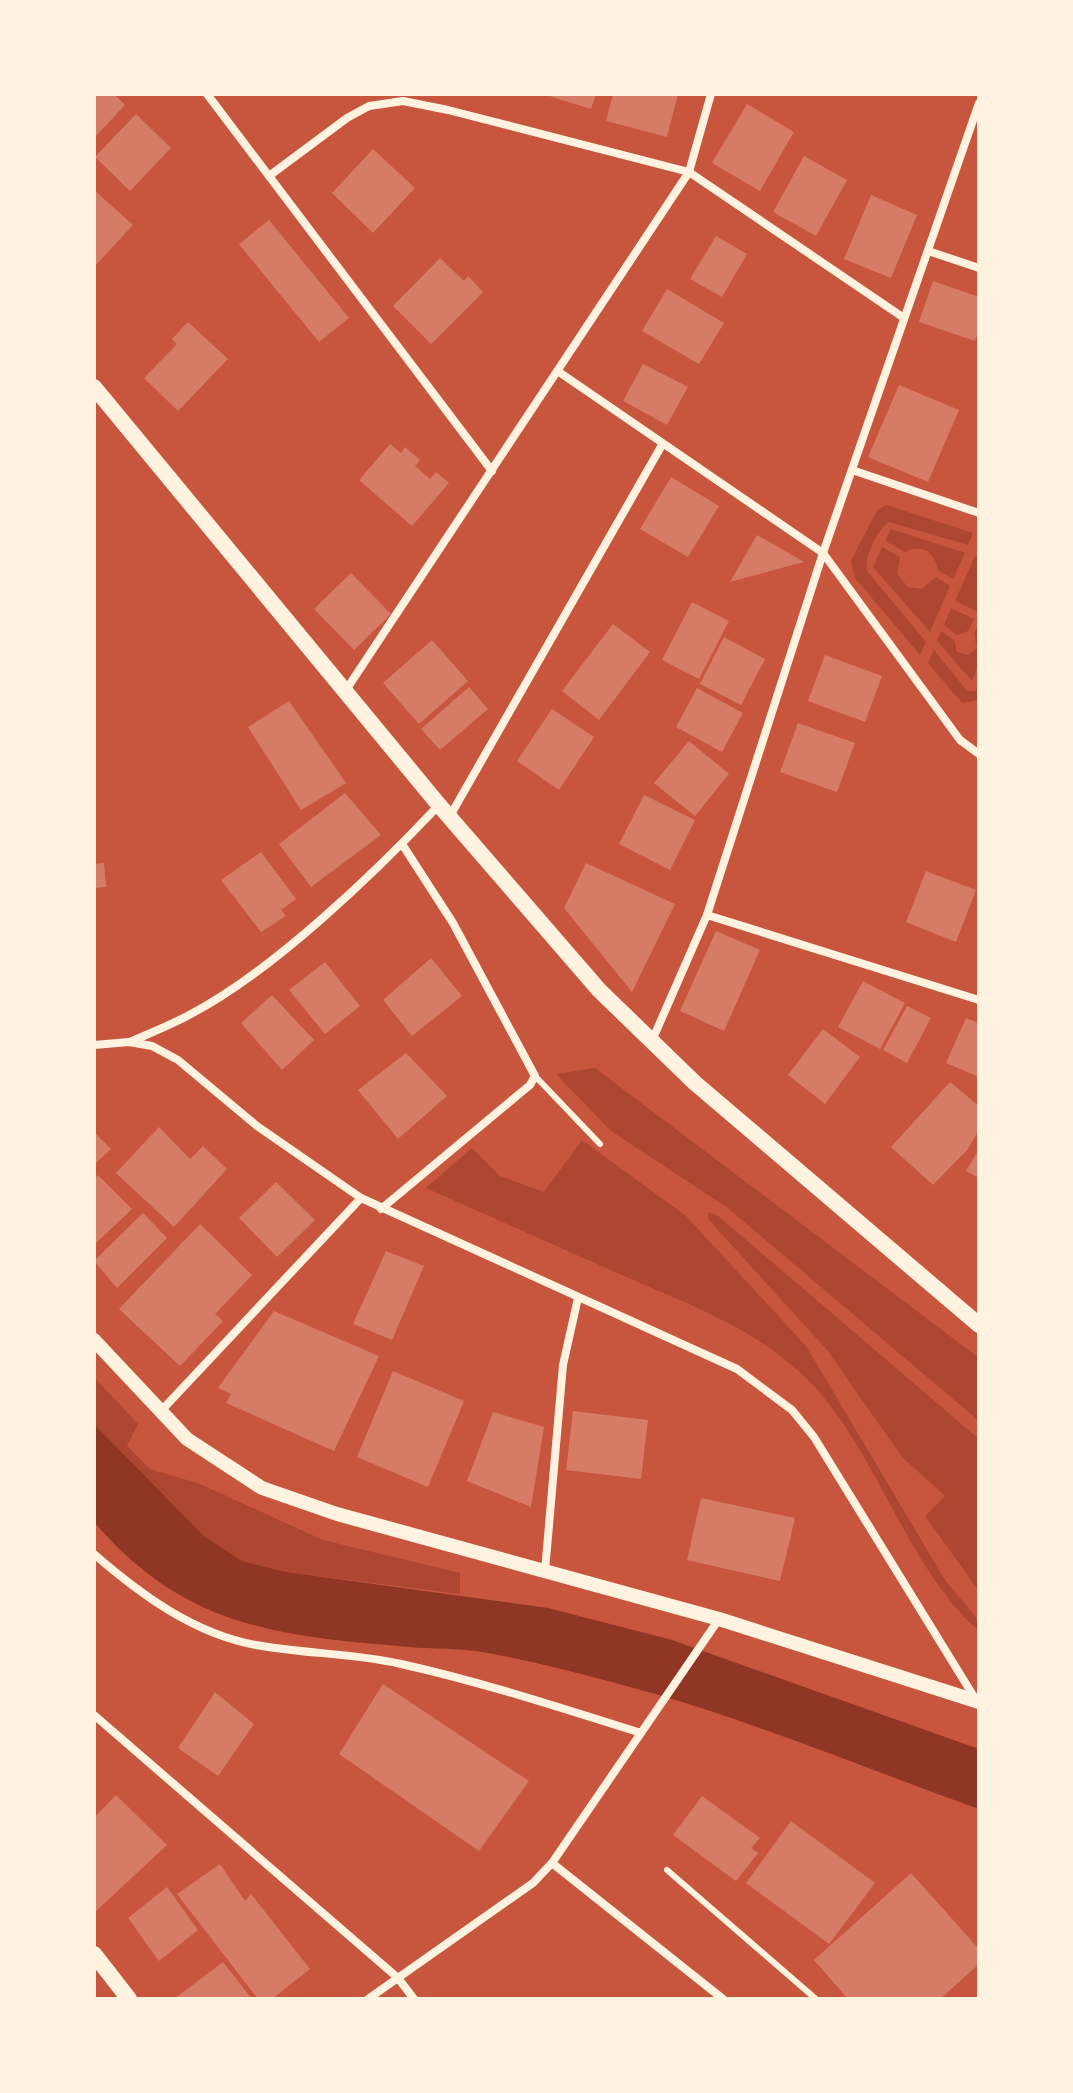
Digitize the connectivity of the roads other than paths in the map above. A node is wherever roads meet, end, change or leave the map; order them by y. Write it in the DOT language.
graph roads {
  1 [pos="207,94"];
  2 [pos="711,94"];
  3 [pos="979,103"];
  4 [pos="689,172"];
  5 [pos="269,176"];
  6 [pos="928,251"];
  7 [pos="979,268"];
  8 [pos="904,318"];
  9 [pos="559,372"];
  10 [pos="94,387"];
  11 [pos="662,445"];
  12 [pos="852,470"];
  13 [pos="492,471"];
  14 [pos="979,513"];
  15 [pos="823,553"];
  16 [pos="346,690"];
  17 [pos="979,754"];
  18 [pos="444,811"];
  19 [pos="402,844"];
  20 [pos="707,915"];
  21 [pos="979,1000"];
  22 [pos="129,1042"];
  23 [pos="651,1044"];
  24 [pos="94,1045"];
  25 [pos="535,1076"];
  26 [pos="600,1144"];
  27 [pos="361,1198"];
  28 [pos="381,1209"];
  29 [pos="578,1298"];
  30 [pos="979,1325"];
  31 [pos="94,1340"];
  32 [pos="160,1412"];
  33 [pos="94,1554"];
  34 [pos="545,1571"];
  35 [pos="719,1619"];
  36 [pos="978,1701"];
  37 [pos="94,1715"];
  38 [pos="641,1733"];
  39 [pos="552,1863"];
  40 [pos="667,1870"];
  41 [pos="94,1954"];
  42 [pos="398,1978"];
  43 [pos="129,1999"];
  44 [pos="368,1999"];
  45 [pos="414,1999"];
  46 [pos="723,1999"];
  47 [pos="816,1999"];
  1 -- 5 [label="street"];
  2 -- 4 [label="street"];
  3 -- 6 [label="street"];
  4 -- 5 [label="street"];
  4 -- 8 [label="street"];
  4 -- 9 [label="street"];
  5 -- 13 [label="street"];
  6 -- 7 [label="street"];
  6 -- 8 [label="street"];
  8 -- 12 [label="street"];
  9 -- 11 [label="street"];
  9 -- 13 [label="street"];
  10 -- 16 [label="main road"];
  11 -- 15 [label="street"];
  11 -- 18 [label="street"];
  12 -- 14 [label="street"];
  12 -- 15 [label="street"];
  13 -- 16 [label="street"];
  15 -- 17 [label="street"];
  15 -- 20 [label="street"];
  16 -- 18 [label="main road"];
  18 -- 19 [label="street"];
  18 -- 23 [label="main road"];
  19 -- 22 [label="street"];
  19 -- 25 [label="street"];
  20 -- 21 [label="street"];
  20 -- 23 [label="street"];
  22 -- 24 [label="street"];
  22 -- 27 [label="street"];
  23 -- 30 [label="main road"];
  25 -- 26 [label="lane"];
  25 -- 28 [label="street"];
  27 -- 28 [label="street"];
  27 -- 32 [label="street"];
  28 -- 29 [label="street"];
  29 -- 34 [label="street"];
  29 -- 36 [label="street"];
  31 -- 32 [label="street"];
  32 -- 34 [label="street"];
  33 -- 38 [label="street"];
  34 -- 35 [label="street"];
  35 -- 36 [label="street"];
  35 -- 38 [label="street"];
  37 -- 42 [label="street"];
  38 -- 39 [label="street"];
  39 -- 42 [label="street"];
  39 -- 46 [label="street"];
  40 -- 47 [label="lane"];
  41 -- 43 [label="main road"];
  42 -- 44 [label="street"];
  42 -- 45 [label="street"];
}
